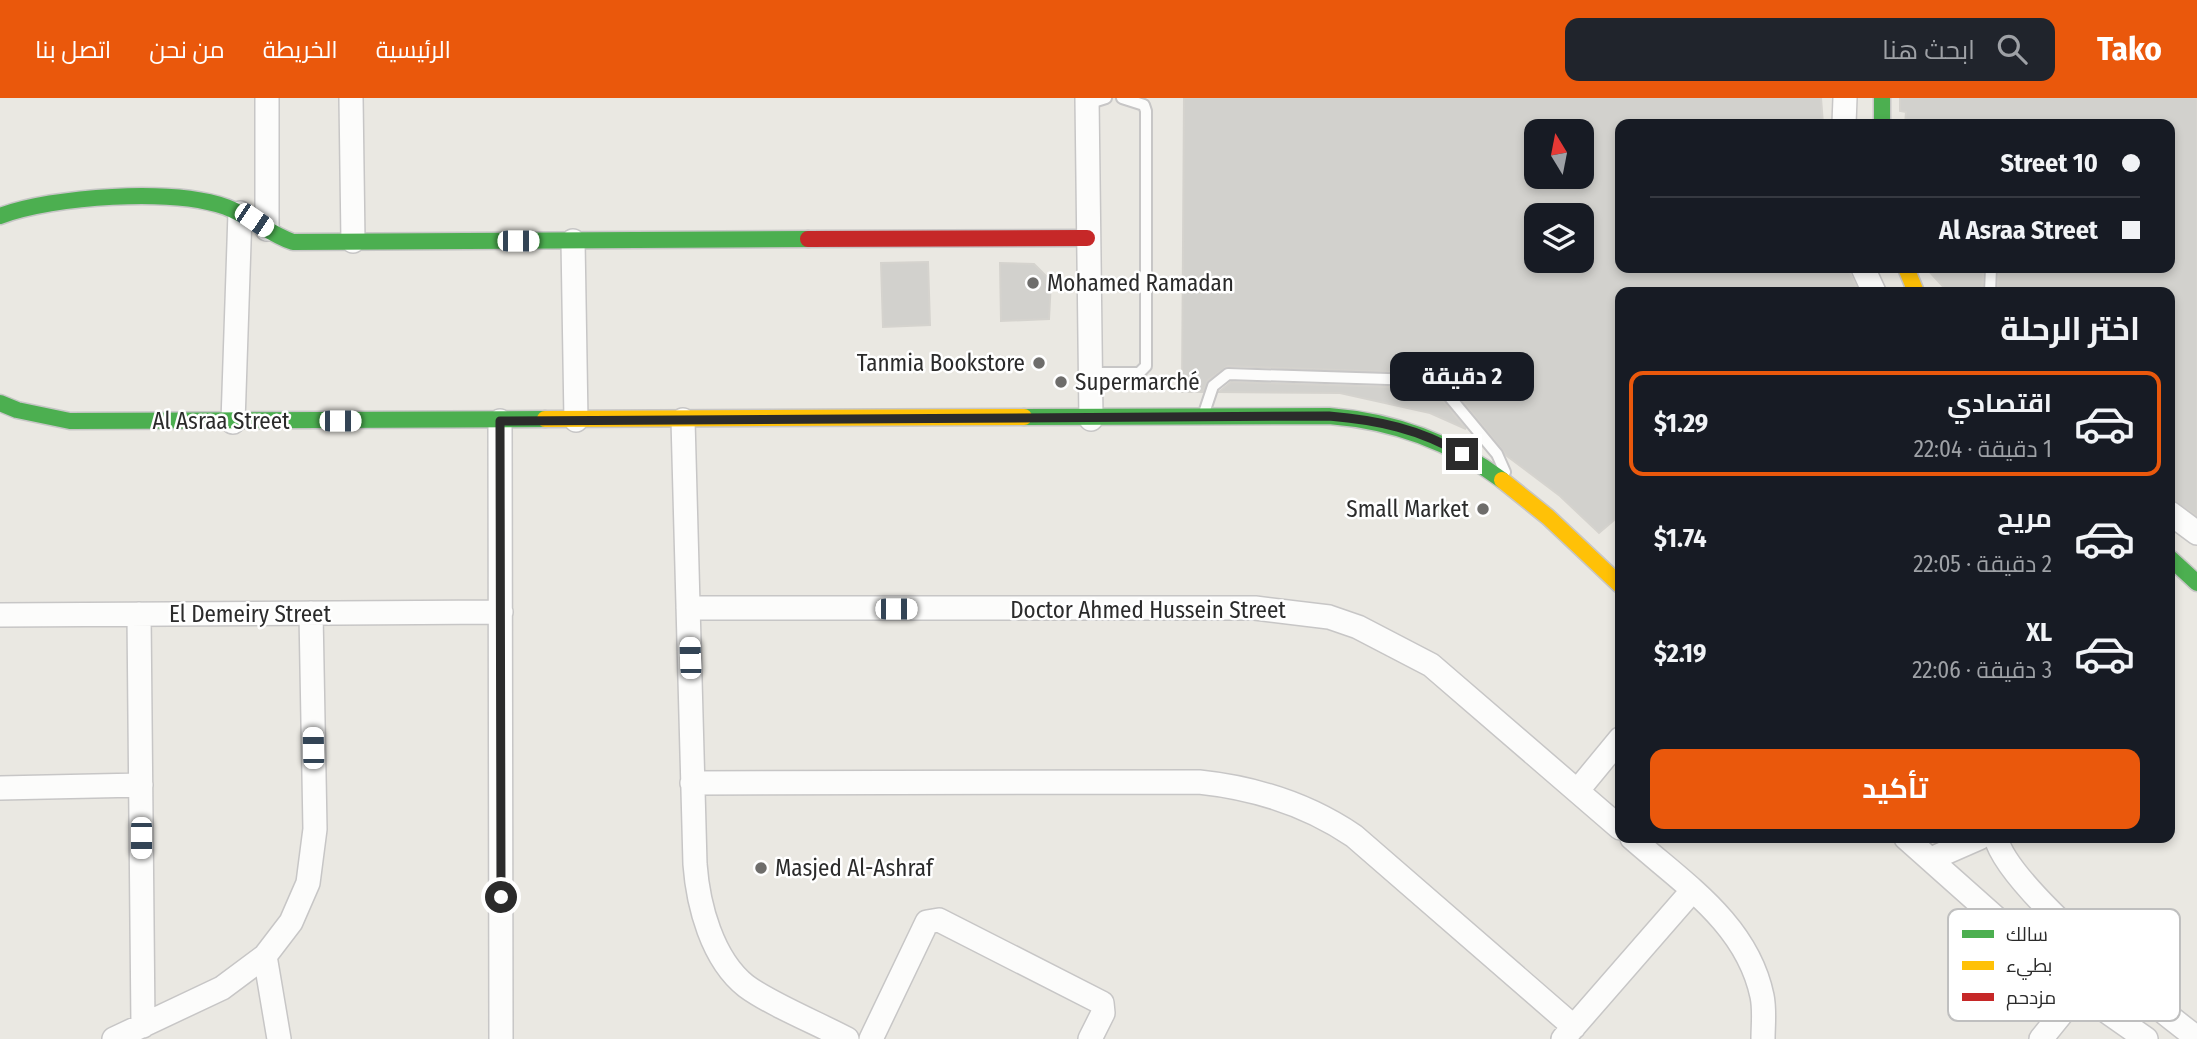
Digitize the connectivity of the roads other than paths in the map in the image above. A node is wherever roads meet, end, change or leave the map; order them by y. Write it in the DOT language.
graph roads {
  1 [pos="267,98"];
  2 [pos="351,98"];
  3 [pos="1122,98"];
  4 [pos="1845,98"];
  5 [pos="1882,98"];
  6 [pos="1093,100"];
  7 [pos="1844,119"];
  8 [pos="1882,119"];
  9 [pos="240,213"];
  10 [pos="0,216"];
  11 [pos="267,229"];
  12 [pos="1087,238"];
  13 [pos="353,241"];
  14 [pos="573,241"];
  15 [pos="1090,373"];
  16 [pos="0,403"];
  17 [pos="1091,419"];
  18 [pos="1202,419"];
  19 [pos="576,420"];
  20 [pos="683,420"];
  21 [pos="500,421"];
  22 [pos="233,422"];
  23 [pos="1504,482"];
  24 [pos="2175,517"];
  25 [pos="2197,533"];
  26 [pos="2175,563"];
  27 [pos="1615,574"];
  28 [pos="2197,583"];
  29 [pos="688,608"];
  30 [pos="501,612"];
  31 [pos="311,613"];
  32 [pos="139,614"];
  33 [pos="0,615"];
  34 [pos="1615,745"];
  35 [pos="692,783"];
  36 [pos="141,785"];
  37 [pos="0,788"];
  38 [pos="1578,790"];
  39 [pos="1615,823"];
  40 [pos="1638,843"];
  41 [pos="1912,843"];
  42 [pos="1967,843"];
  43 [pos="1998,843"];
  44 [pos="1930,859"];
  45 [pos="1692,891"];
  46 [pos="1986,909"];
  47 [pos="2050,909"];
  48 [pos="265,956"];
  49 [pos="2056,1021"];
  50 [pos="2120,1021"];
  51 [pos="2176,1021"];
  52 [pos="143,1026"];
  53 [pos="1569,1033"];
  54 [pos="2197,1038"];
  55 [pos="114,1039"];
  56 [pos="279,1039"];
  57 [pos="501,1039"];
  58 [pos="847,1039"];
  59 [pos="871,1039"];
  60 [pos="1090,1039"];
  61 [pos="1763,1039"];
  62 [pos="2041,1039"];
  63 [pos="2146,1039"];
  1 -- 11 [label="street"];
  2 -- 13 [label="street"];
  3 -- 15 [label="lane"];
  4 -- 7 [label="street"];
  5 -- 8 [label="street"];
  6 -- 12 [label="street"];
  9 -- 10 [label="street"];
  9 -- 11 [label="street"];
  9 -- 22 [label="street"];
  11 -- 13 [label="street"];
  12 -- 14 [label="street"];
  12 -- 15 [label="street"];
  13 -- 14 [label="street"];
  14 -- 19 [label="street"];
  15 -- 17 [label="street"];
  16 -- 22 [label="street, Al Asraa Street"];
  17 -- 18 [label="street, Al Asraa Street"];
  17 -- 20 [label="street, Al Asraa Street"];
  18 -- 23 [label="street, Al Asraa Street"];
  18 -- 23 [label="lane"];
  19 -- 20 [label="street, Al Asraa Street"];
  19 -- 21 [label="street, Al Asraa Street"];
  20 -- 29 [label="street"];
  21 -- 22 [label="street, Al Asraa Street"];
  21 -- 30 [label="street"];
  23 -- 27 [label="street, Al Asraa Street"];
  24 -- 25 [label="street"];
  26 -- 28 [label="street"];
  29 -- 35 [label="street"];
  29 -- 38 [label="street, Doctor Ahmed Hussein Street"];
  30 -- 31 [label="street, El Demeiry Street"];
  30 -- 57 [label="street"];
  31 -- 32 [label="street, El Demeiry Street"];
  31 -- 48 [label="street"];
  32 -- 33 [label="street, El Demeiry Street"];
  32 -- 36 [label="street"];
  34 -- 38 [label="street"];
  35 -- 53 [label="street"];
  35 -- 58 [label="street"];
  36 -- 37 [label="street"];
  36 -- 52 [label="street"];
  38 -- 39 [label="street, Doctor Ahmed Hussein Street"];
  40 -- 45 [label="street"];
  41 -- 44 [label="street"];
  42 -- 44 [label="street"];
  43 -- 47 [label="street"];
  44 -- 46 [label="street"];
  45 -- 53 [label="street"];
  45 -- 61 [label="street"];
  48 -- 52 [label="street"];
  48 -- 56 [label="street"];
  49 -- 62 [label="street"];
  50 -- 63 [label="street"];
  51 -- 54 [label="street"];
  52 -- 55 [label="street"];
  59 -- 60 [label="street"];
}
